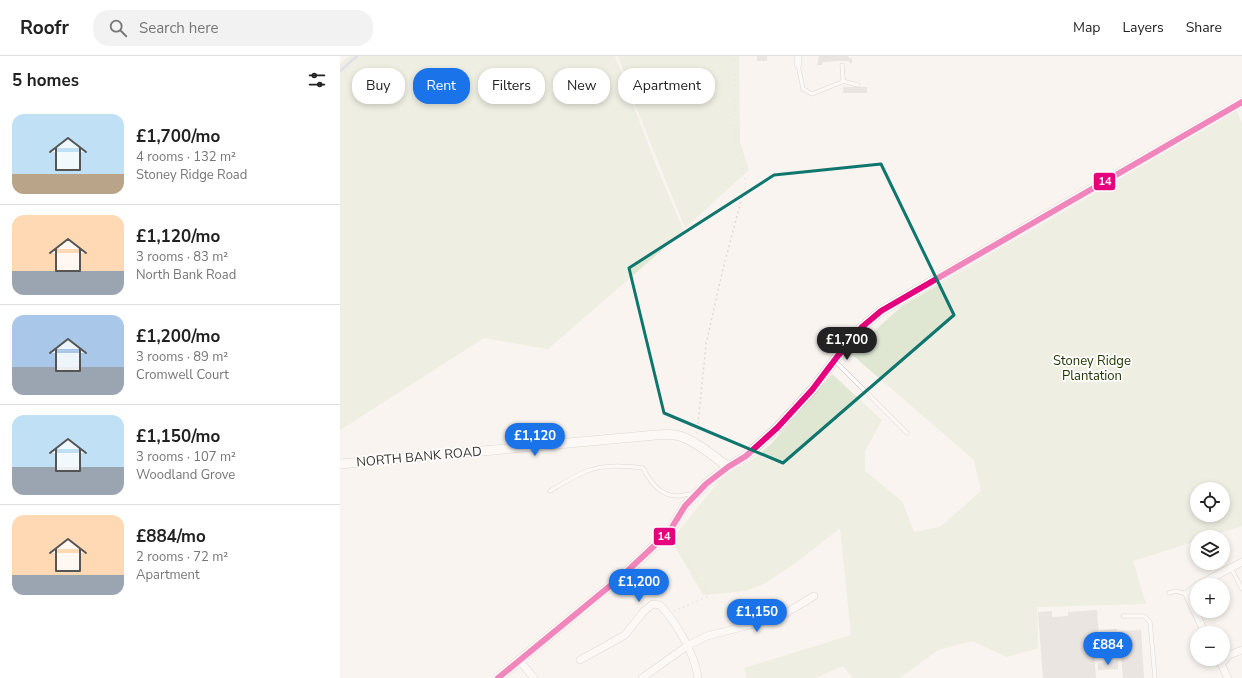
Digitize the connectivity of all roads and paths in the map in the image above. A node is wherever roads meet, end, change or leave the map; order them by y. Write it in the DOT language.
graph roads {
  1 [pos="735,56"];
  2 [pos="798,56"];
  3 [pos="798,64"];
  4 [pos="842,65"];
  5 [pos="842,81"];
  6 [pos="858,85"];
  7 [pos="1242,102"];
  8 [pos="835,360"];
  9 [pos="907,433"];
  10 [pos="696,444"];
  11 [pos="340,464"];
  12 [pos="728,467"];
  13 [pos="550,491"];
  14 [pos="696,495"];
  15 [pos="669,532"];
  16 [pos="1242,562"];
  17 [pos="1231,568"];
  18 [pos="1213,578"];
  19 [pos="1242,589"];
  20 [pos="1170,593"];
  21 [pos="1188,594"];
  22 [pos="814,596"];
  23 [pos="668,614"];
  24 [pos="1123,616"];
  25 [pos="1202,626"];
  26 [pos="687,646"];
  27 [pos="1242,650"];
  28 [pos="1230,655"];
  29 [pos="519,660"];
  30 [pos="580,660"];
  31 [pos="1222,666"];
  32 [pos="498,678"];
  33 [pos="534,678"];
  34 [pos="642,678"];
  35 [pos="698,678"];
  36 [pos="1154,678"];
  37 [pos="1228,678"];
  1 -- 10 [label="path"];
  2 -- 3 [label="street"];
  3 -- 5 [label="lane"];
  4 -- 5 [label="lane"];
  5 -- 6 [label="lane"];
  7 -- 8 [label="street"];
  8 -- 9 [label="lane"];
  8 -- 12 [label="street"];
  10 -- 11 [label="street, NORTH BANK ROAD"];
  10 -- 12 [label="street, NORTH BANK ROAD"];
  12 -- 14 [label="street"];
  13 -- 14 [label="lane"];
  14 -- 15 [label="street"];
  15 -- 23 [label="path"];
  15 -- 29 [label="street"];
  16 -- 17 [label="street"];
  17 -- 18 [label="street"];
  17 -- 19 [label="lane"];
  20 -- 21 [label="lane"];
  21 -- 25 [label="street"];
  22 -- 26 [label="street"];
  23 -- 26 [label="street"];
  23 -- 30 [label="street"];
  24 -- 36 [label="lane"];
  26 -- 34 [label="street"];
  26 -- 35 [label="street"];
  27 -- 28 [label="street"];
  29 -- 32 [label="street"];
  29 -- 33 [label="street"];
  31 -- 37 [label="street"];
}
